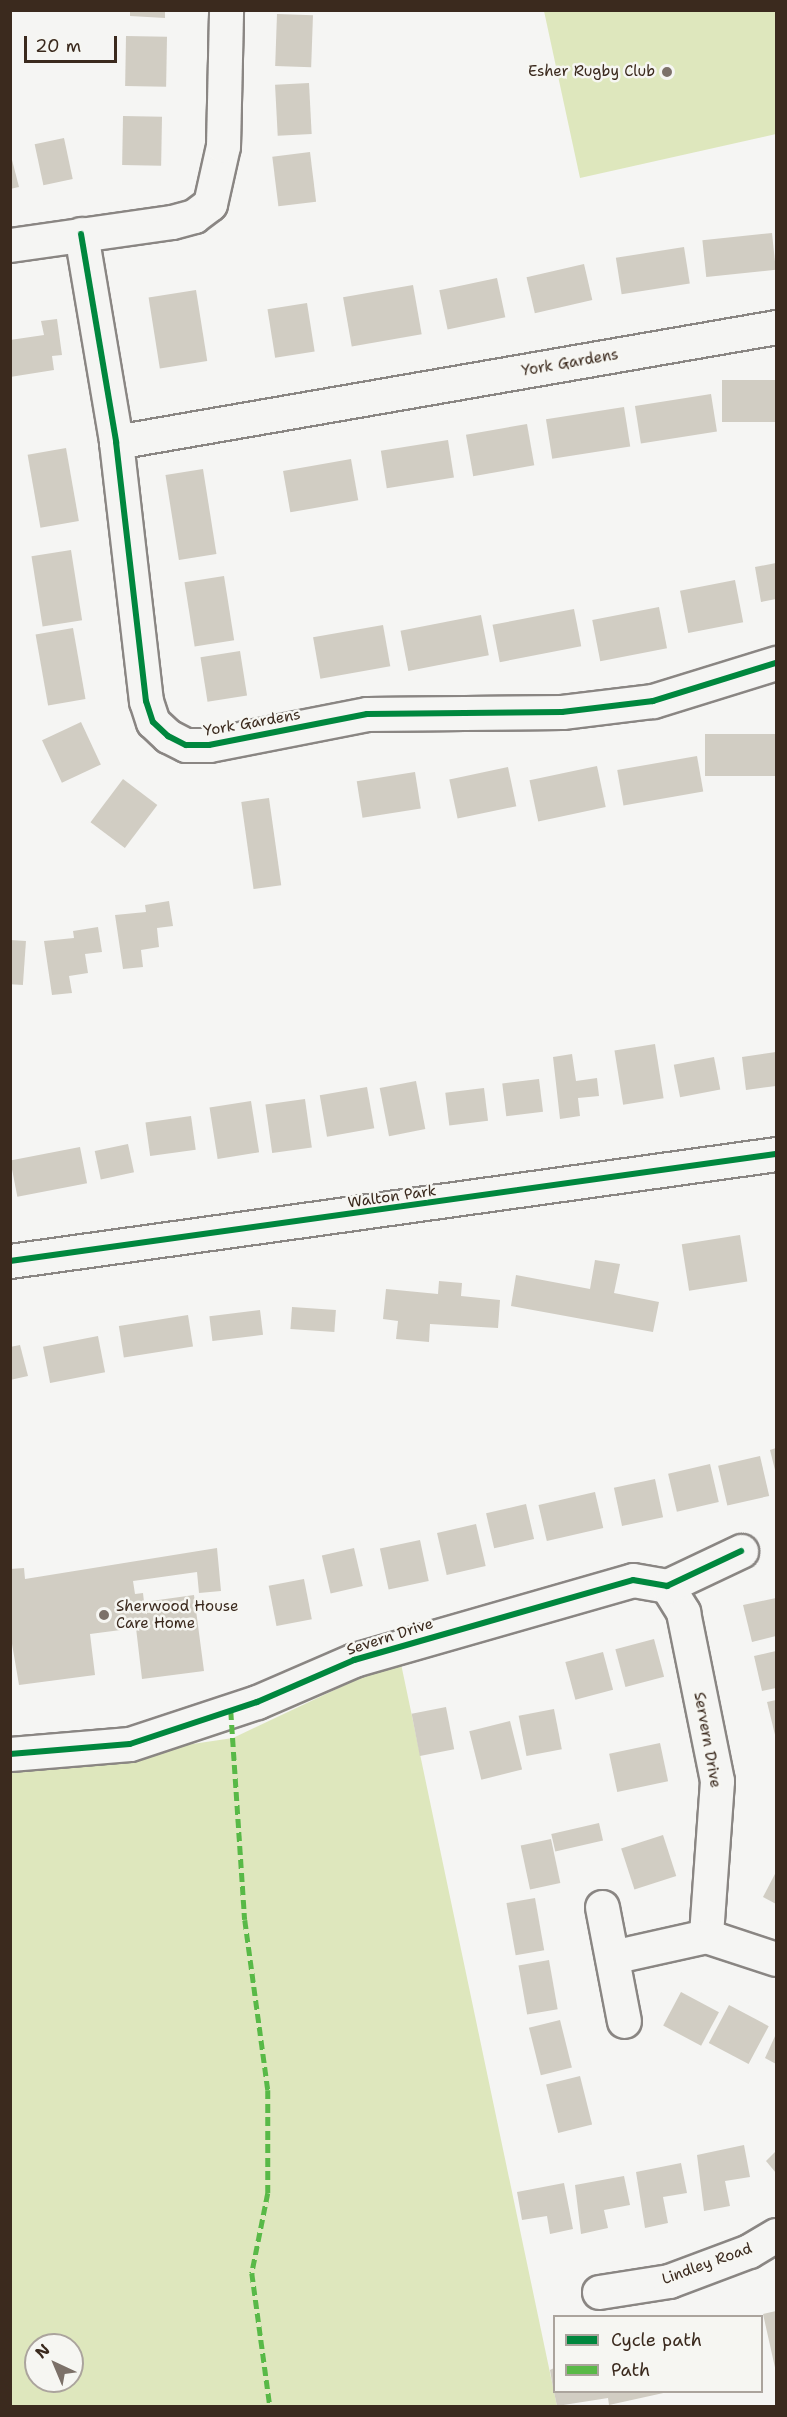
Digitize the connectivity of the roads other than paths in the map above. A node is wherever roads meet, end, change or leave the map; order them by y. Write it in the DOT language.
graph roads {
  1 [pos="226,10"];
  2 [pos="81,234"];
  3 [pos="10,245"];
  4 [pos="777,327"];
  5 [pos="116,442"];
  6 [pos="777,663"];
  7 [pos="777,1154"];
  8 [pos="10,1261"];
  9 [pos="741,1551"];
  10 [pos="667,1586"];
  11 [pos="10,1754"];
  12 [pos="602,1907"];
  13 [pos="706,1936"];
  14 [pos="612,1957"];
  15 [pos="777,1959"];
  16 [pos="624,2021"];
  17 [pos="777,2235"];
  18 [pos="599,2292"];
  1 -- 2 [label="street"];
  2 -- 3 [label="street"];
  2 -- 5 [label="street, York Gardens"];
  4 -- 5 [label="street, York Gardens"];
  5 -- 6 [label="street, York Gardens"];
  7 -- 8 [label="street, Walton Park"];
  9 -- 10 [label="street"];
  10 -- 11 [label="street, Severn Drive"];
  10 -- 13 [label="street, Servern Drive"];
  12 -- 14 [label="street"];
  13 -- 14 [label="street"];
  13 -- 15 [label="street"];
  14 -- 16 [label="street"];
  17 -- 18 [label="street, Lindley Road"];
}
